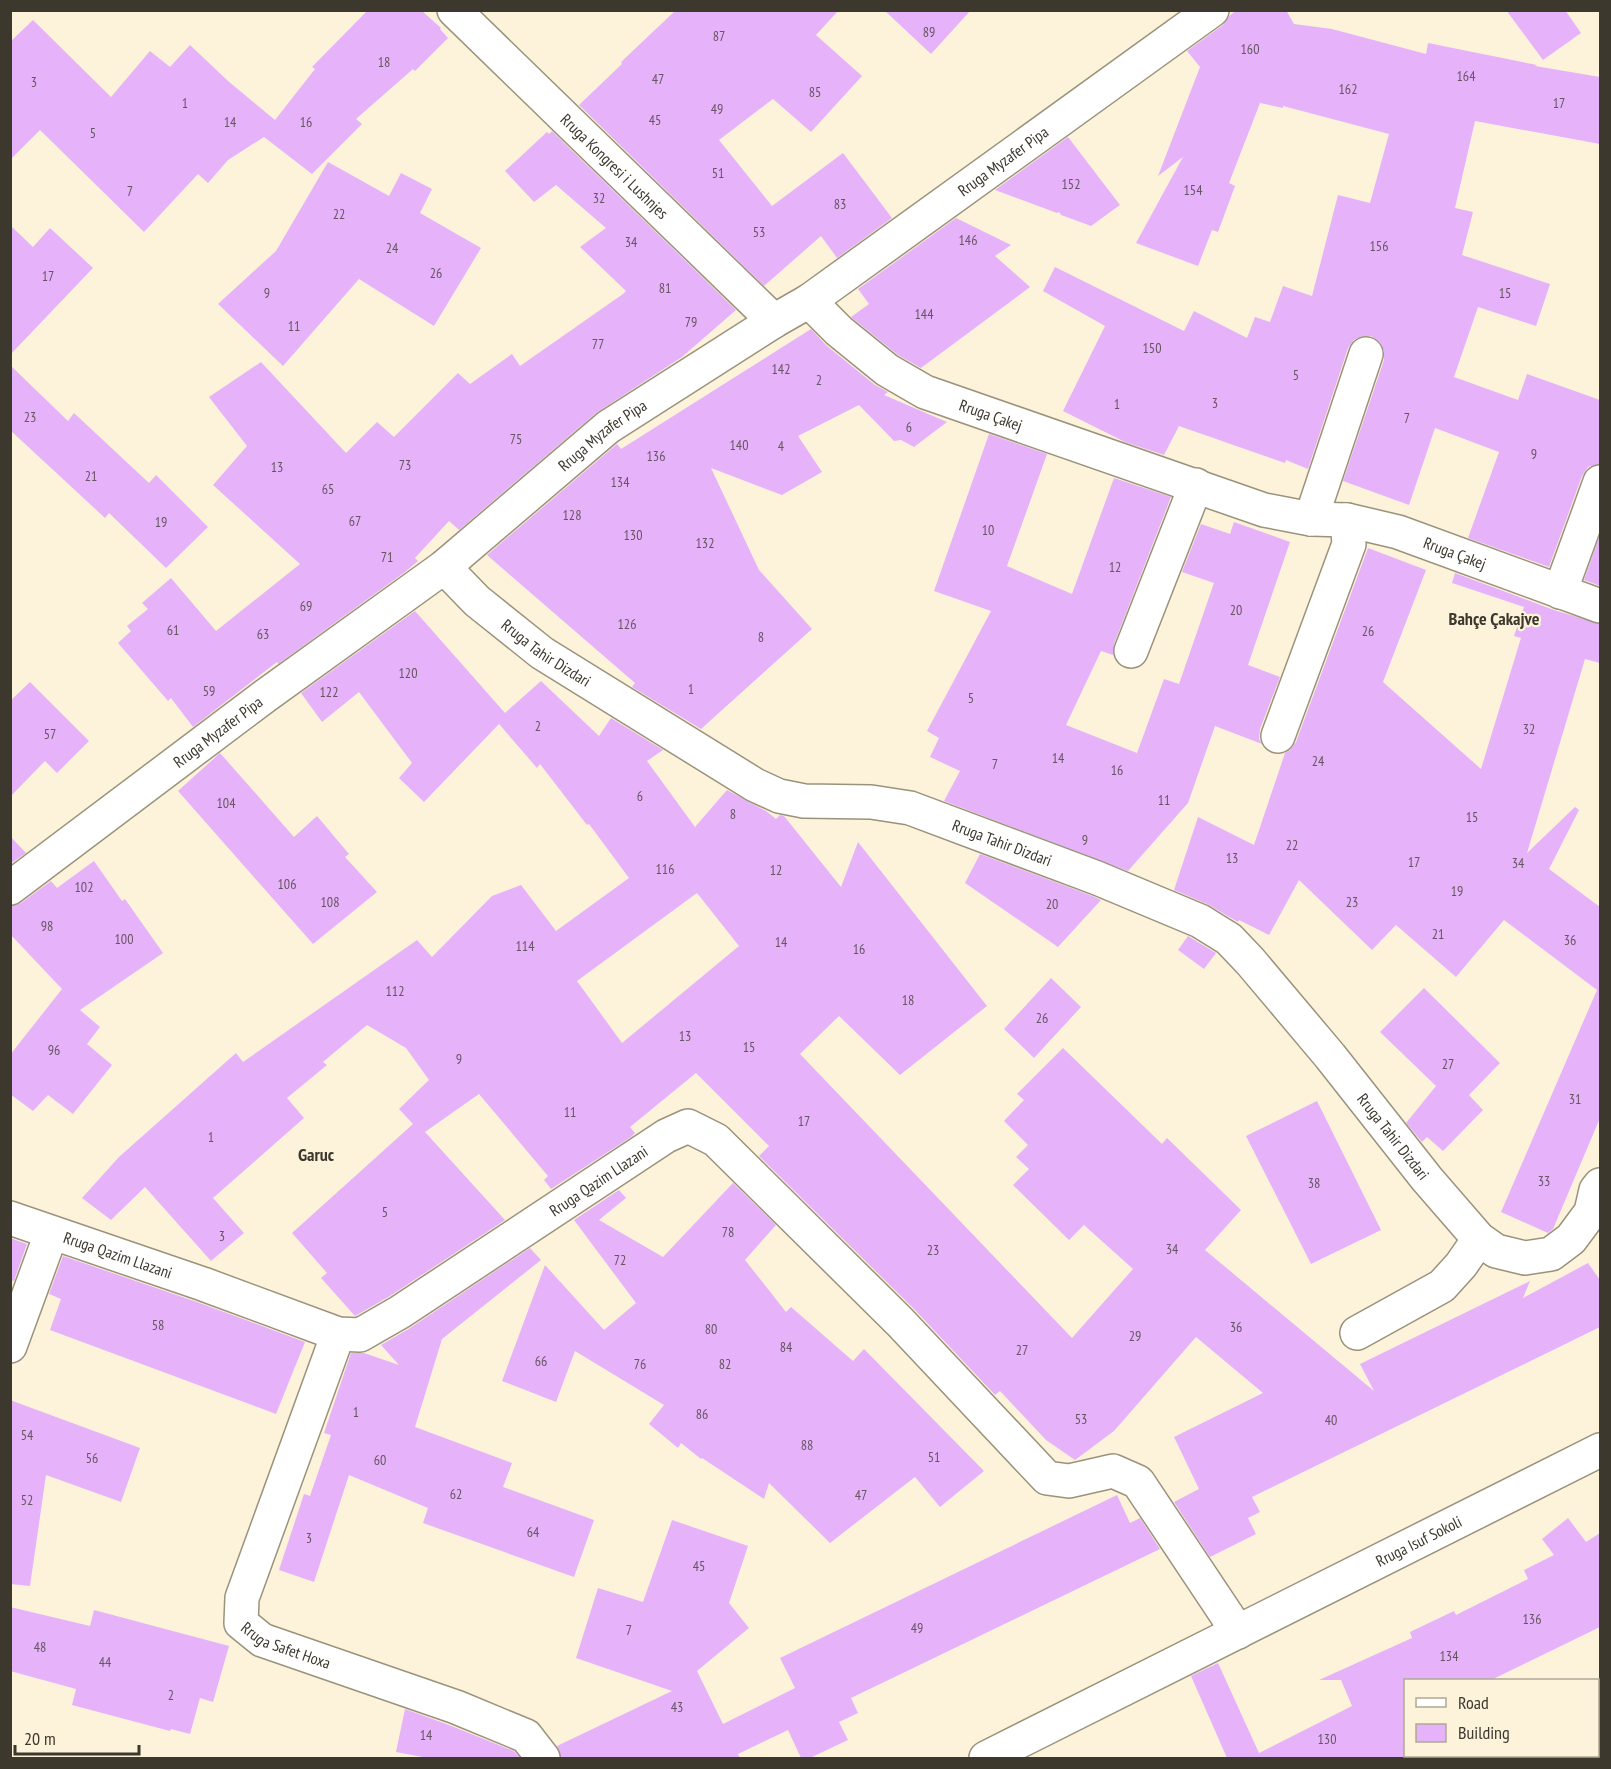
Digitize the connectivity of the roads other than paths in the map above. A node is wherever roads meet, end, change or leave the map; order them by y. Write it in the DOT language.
graph roads {
  1 [pos="454,10"];
  2 [pos="1212,10"];
  3 [pos="809,301"];
  4 [pos="774,321"];
  5 [pos="1366,354"];
  6 [pos="1600,482"];
  7 [pos="1196,486"];
  8 [pos="1311,519"];
  9 [pos="1347,520"];
  10 [pos="444,567"];
  11 [pos="1560,592"];
  12 [pos="1600,606"];
  13 [pos="1131,651"];
  14 [pos="1278,736"];
  15 [pos="10,888"];
  16 [pos="1597,1205"];
  17 [pos="10,1218"];
  18 [pos="51,1234"];
  19 [pos="1479,1239"];
  20 [pos="1357,1333"];
  21 [pos="338,1334"];
  22 [pos="10,1346"];
  23 [pos="1600,1450"];
  24 [pos="1238,1632"];
  25 [pos="543,1758"];
  26 [pos="986,1758"];
  1 -- 4 [label="street, Rruga Kongresi i Lushnjes"];
  2 -- 3 [label="street, Rruga Myzafer Pipa"];
  3 -- 4 [label="street, Rruga Myzafer Pipa"];
  3 -- 7 [label="street, Rruga Çakej"];
  4 -- 10 [label="street, Rruga Myzafer Pipa"];
  5 -- 8 [label="street"];
  6 -- 11 [label="street"];
  7 -- 8 [label="street, Rruga Çakej"];
  7 -- 13 [label="street"];
  8 -- 9 [label="street, Rruga Çakej"];
  9 -- 11 [label="street, Rruga Çakej"];
  9 -- 14 [label="street"];
  10 -- 15 [label="street, Rruga Myzafer Pipa"];
  10 -- 19 [label="street, Rruga Tahir Dizdari"];
  11 -- 12 [label="street, Rruga Çakej"];
  16 -- 19 [label="street, Rruga Tahir Dizdari"];
  17 -- 18 [label="street, Rruga Qazim Llazani"];
  18 -- 21 [label="street, Rruga Qazim Llazani"];
  18 -- 22 [label="street, Rruga Qazim Llazani"];
  19 -- 20 [label="street"];
  21 -- 24 [label="street, Rruga Qazim Llazani"];
  21 -- 25 [label="street, Rruga Safet Hoxa"];
  23 -- 24 [label="street, Rruga Isuf Sokoli"];
  24 -- 26 [label="street, Rruga Isuf Sokoli"];
}
